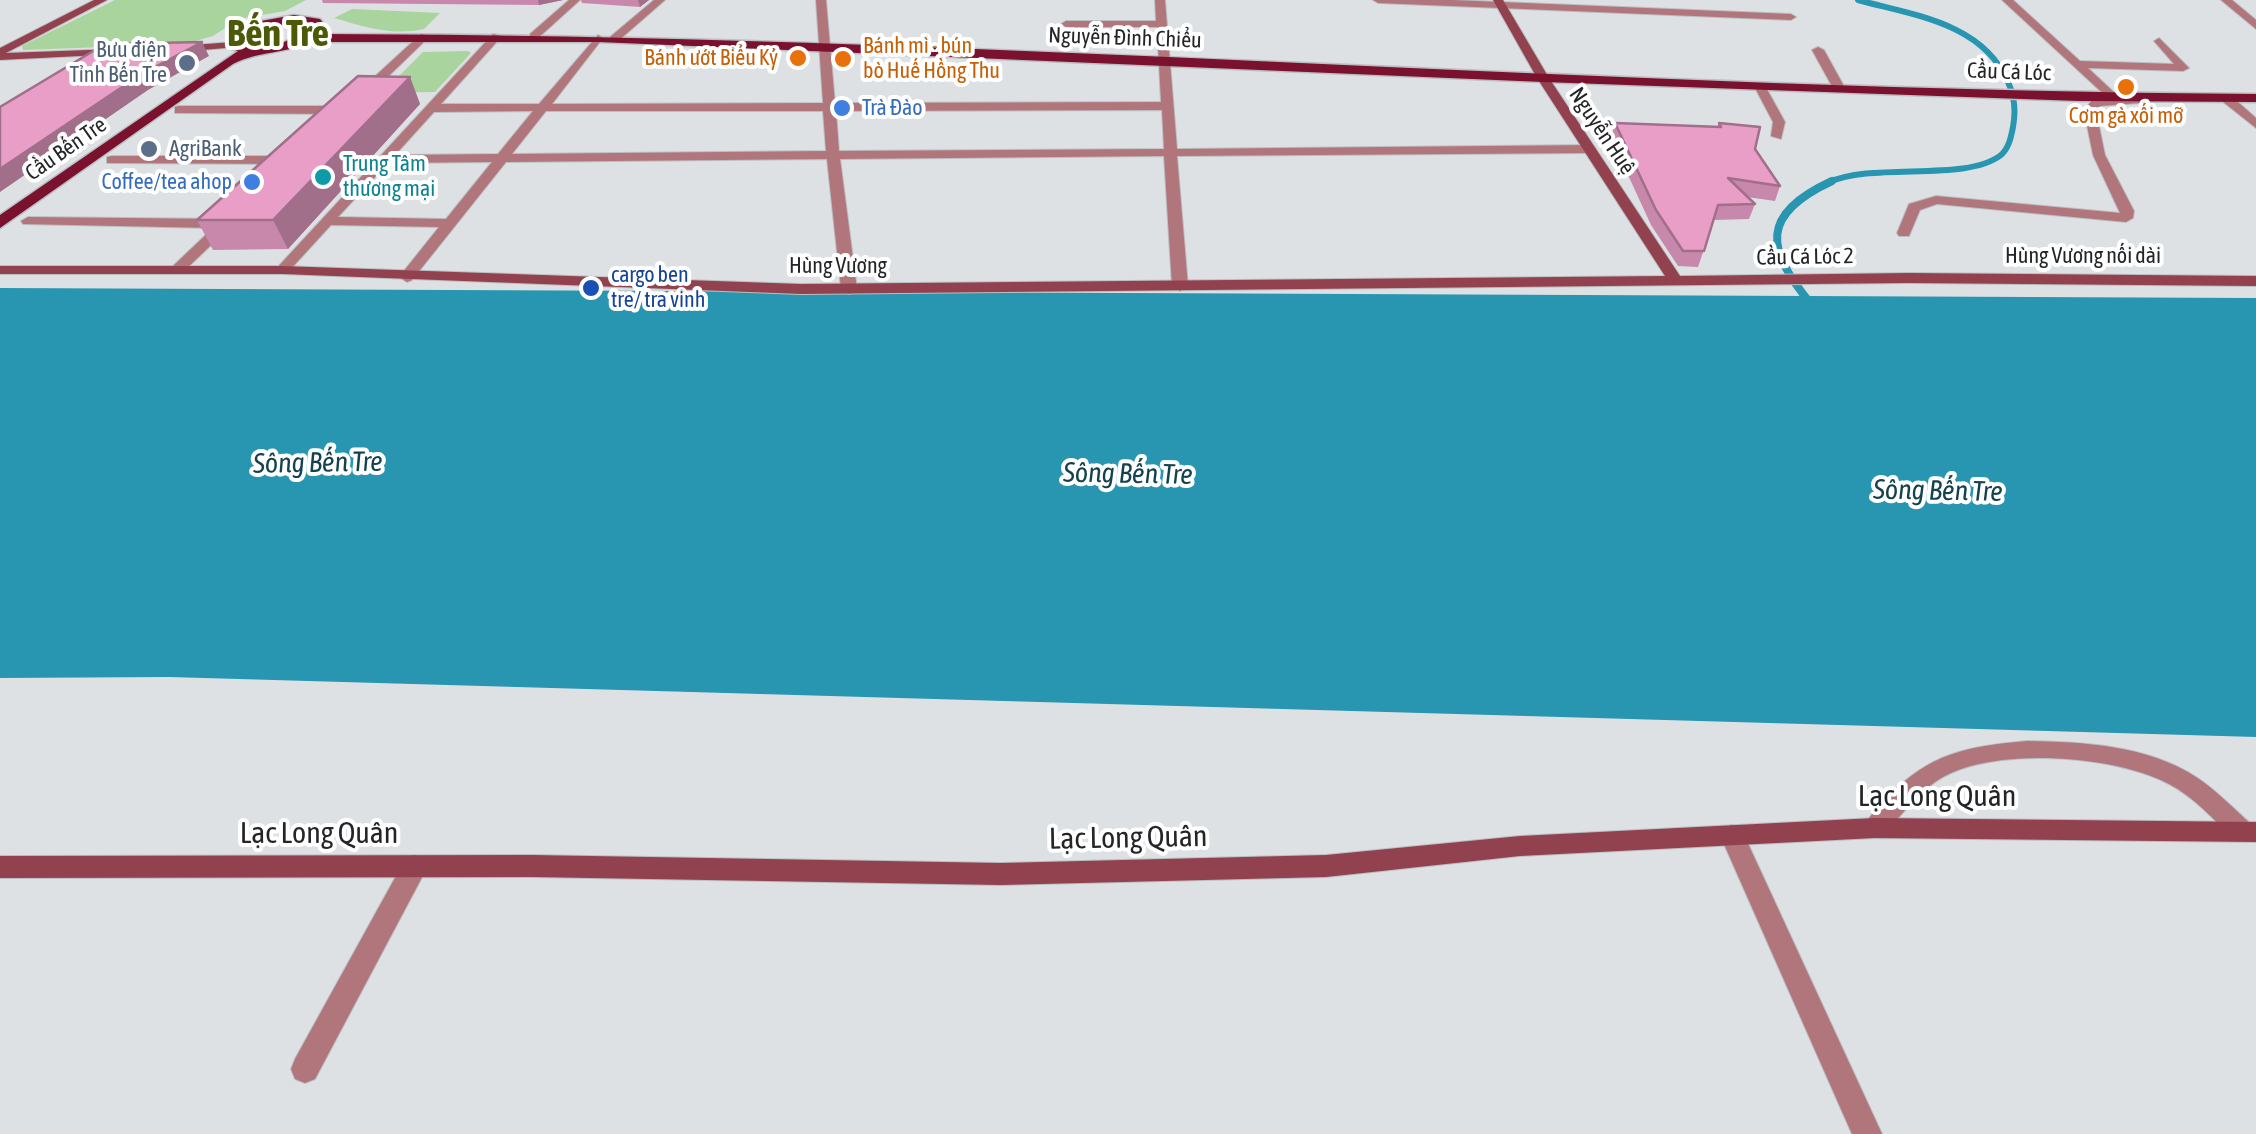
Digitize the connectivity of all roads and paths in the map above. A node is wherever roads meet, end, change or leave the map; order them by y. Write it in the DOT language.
graph roads {
  1 [pos="102,0"];
  2 [pos="575,0"];
  3 [pos="660,0"];
  4 [pos="821,0"];
  5 [pos="1160,0"];
  6 [pos="1378,0"];
  7 [pos="2007,0"];
  8 [pos="2226,0"];
  9 [pos="1499,2"];
  10 [pos="310,7"];
  11 [pos="1791,17"];
  12 [pos="294,20"];
  13 [pos="1066,24"];
  14 [pos="1161,24"];
  15 [pos="2256,28"];
  16 [pos="425,36"];
  17 [pos="497,36"];
  18 [pos="534,36"];
  19 [pos="310,38"];
  20 [pos="606,38"];
  21 [pos="2159,42"];
  22 [pos="2256,42"];
  23 [pos="174,50"];
  24 [pos="827,50"];
  25 [pos="1818,50"];
  26 [pos="135,52"];
  27 [pos="230,53"];
  28 [pos="0,55"];
  29 [pos="1164,62"];
  30 [pos="2074,64"];
  31 [pos="1543,78"];
  32 [pos="1760,86"];
  33 [pos="1839,88"];
  34 [pos="1938,92"];
  35 [pos="362,95"];
  36 [pos="378,95"];
  37 [pos="2113,98"];
  38 [pos="2153,98"];
  39 [pos="2226,98"];
  40 [pos="2256,98"];
  41 [pos="2086,101"];
  42 [pos="429,102"];
  43 [pos="829,104"];
  44 [pos="1165,106"];
  45 [pos="543,108"];
  46 [pos="180,110"];
  47 [pos="346,110"];
  48 [pos="333,122"];
  49 [pos="2256,124"];
  50 [pos="1777,136"];
  51 [pos="306,148"];
  52 [pos="1590,149"];
  53 [pos="1170,155"];
  54 [pos="833,156"];
  55 [pos="386,159"];
  56 [pos="112,160"];
  57 [pos="293,160"];
  58 [pos="502,160"];
  59 [pos="280,173"];
  60 [pos="0,208"];
  61 [pos="239,211"];
  62 [pos="331,221"];
  63 [pos="28,222"];
  64 [pos="0,223"];
  65 [pos="452,223"];
  66 [pos="226,224"];
  67 [pos="1904,233"];
  68 [pos="0,242"];
  69 [pos="178,269"];
  70 [pos="0,270"];
  71 [pos="282,270"];
  72 [pos="407,276"];
  73 [pos="1910,278"];
  74 [pos="2256,281"];
  75 [pos="1677,282"];
  76 [pos="1180,286"];
  77 [pos="849,288"];
  78 [pos="1875,828"];
  79 [pos="2249,832"];
  80 [pos="1732,834"];
  81 [pos="414,866"];
  82 [pos="0,867"];
  83 [pos="305,1070"];
  84 [pos="1867,1134"];
  1 -- 28 [label="street"];
  2 -- 18 [label="street"];
  3 -- 20 [label="street"];
  4 -- 24 [label="street"];
  5 -- 14 [label="street"];
  6 -- 9 [label="street"];
  7 -- 30 [label="street"];
  8 -- 15 [label="street"];
  9 -- 11 [label="street"];
  9 -- 31 [label="street, Nguyễn Huệ"];
  10 -- 12 [label="main road"];
  12 -- 19 [label="main road"];
  12 -- 27 [label="main road"];
  13 -- 14 [label="street"];
  14 -- 29 [label="street"];
  15 -- 22 [label="street"];
  16 -- 17 [label="main road, Nguyễn Đình Chiểu"];
  16 -- 19 [label="main road, Nguyễn Đình Chiểu"];
  16 -- 35 [label="street"];
  17 -- 18 [label="main road, Nguyễn Đình Chiểu"];
  17 -- 42 [label="street"];
  18 -- 20 [label="main road, Nguyễn Đình Chiểu"];
  19 -- 27 [label="main road, Nguyễn Đình Chiểu"];
  20 -- 24 [label="main road, Nguyễn Đình Chiểu"];
  20 -- 45 [label="street"];
  21 -- 30 [label="street"];
  23 -- 27 [label="street"];
  24 -- 29 [label="main road, Nguyễn Đình Chiểu"];
  24 -- 43 [label="street"];
  25 -- 33 [label="street"];
  26 -- 28 [label="street"];
  27 -- 46 [label="main road"];
  27 -- 60 [label="main road"];
  27 -- 64 [label="main road, Cầu Bến Tre"];
  29 -- 31 [label="main road, Nguyễn Đình Chiểu"];
  29 -- 44 [label="street"];
  30 -- 37 [label="street"];
  31 -- 32 [label="main road, Nguyễn Đình Chiểu"];
  31 -- 52 [label="street, Nguyễn Huệ"];
  32 -- 33 [label="main road, Nguyễn Đình Chiểu"];
  32 -- 50 [label="street"];
  33 -- 34 [label="main road, Nguyễn Đình Chiểu"];
  34 -- 41 [label="main road, Cầu Cá Lóc"];
  35 -- 36 [label="street"];
  35 -- 47 [label="street"];
  37 -- 38 [label="main road"];
  37 -- 41 [label="main road"];
  38 -- 39 [label="main road"];
  38 -- 41 [label="street"];
  39 -- 40 [label="main road"];
  39 -- 49 [label="street"];
  41 -- 67 [label="street"];
  42 -- 45 [label="street"];
  42 -- 55 [label="street"];
  43 -- 44 [label="street"];
  43 -- 45 [label="street"];
  43 -- 54 [label="street"];
  44 -- 53 [label="street"];
  45 -- 58 [label="street"];
  46 -- 47 [label="street"];
  46 -- 56 [label="main road"];
  47 -- 48 [label="street"];
  51 -- 57 [label="street"];
  52 -- 53 [label="street"];
  52 -- 75 [label="street, Nguyễn Huệ"];
  53 -- 54 [label="street"];
  53 -- 76 [label="street"];
  54 -- 58 [label="street"];
  54 -- 77 [label="street"];
  55 -- 58 [label="street"];
  55 -- 62 [label="street"];
  56 -- 57 [label="street"];
  56 -- 63 [label="main road"];
  57 -- 59 [label="street"];
  58 -- 65 [label="street"];
  61 -- 66 [label="street"];
  62 -- 65 [label="street"];
  62 -- 71 [label="street"];
  63 -- 66 [label="street"];
  63 -- 68 [label="main road"];
  65 -- 72 [label="street"];
  66 -- 69 [label="street"];
  69 -- 70 [label="street, Hùng Vương"];
  69 -- 71 [label="street, Hùng Vương"];
  71 -- 72 [label="street, Hùng Vương"];
  72 -- 77 [label="street, Hùng Vương"];
  73 -- 74 [label="street, Hùng Vương nối dài"];
  73 -- 75 [label="street, Cầu Cá Lóc 2"];
  75 -- 76 [label="street, Hùng Vương"];
  76 -- 77 [label="street, Hùng Vương"];
  78 -- 79 [label="street, Lạc Long Quân"];
  78 -- 79 [label="street"];
  78 -- 80 [label="street, Lạc Long Quân"];
  80 -- 81 [label="street, Lạc Long Quân"];
  80 -- 84 [label="street"];
  81 -- 82 [label="street, Lạc Long Quân"];
  81 -- 83 [label="street"];
}
